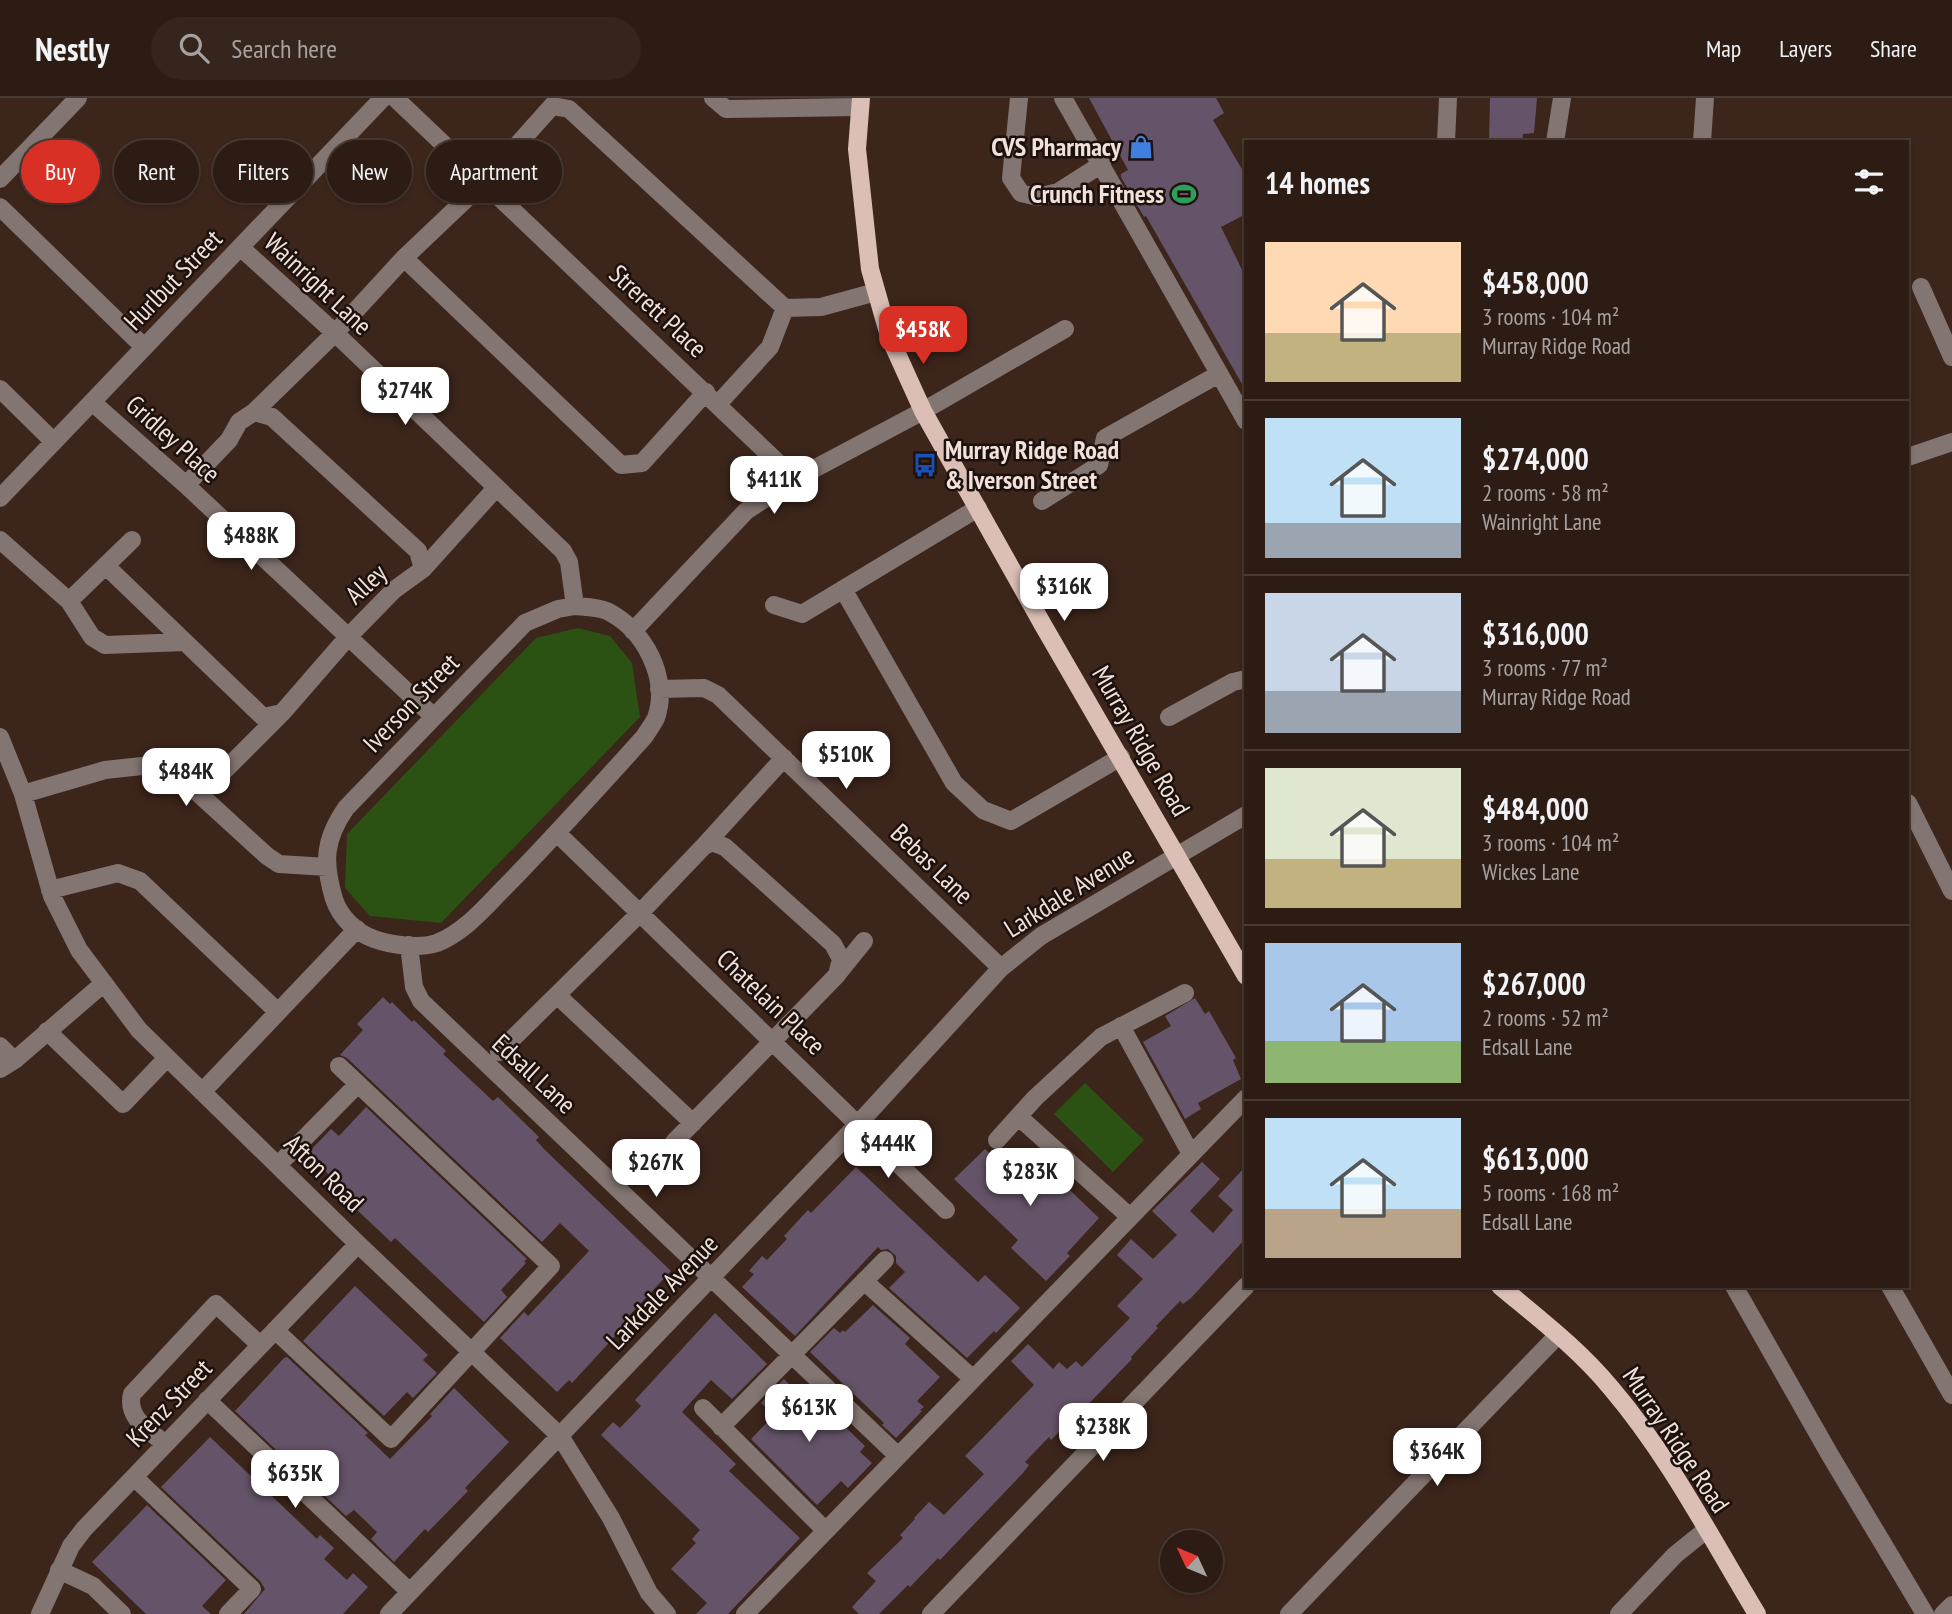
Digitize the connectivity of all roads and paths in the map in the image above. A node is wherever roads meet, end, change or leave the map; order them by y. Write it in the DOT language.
graph roads {
  1 [pos="78,98"];
  2 [pos="383,98"];
  3 [pos="395,98"];
  4 [pos="713,98"];
  5 [pos="1019,98"];
  6 [pos="1063,98"];
  7 [pos="1448,98"];
  8 [pos="1562,98"];
  9 [pos="1705,98"];
  10 [pos="860,103"];
  11 [pos="440,140"];
  12 [pos="522,140"];
  13 [pos="1446,140"];
  14 [pos="1555,140"];
  15 [pos="1702,140"];
  16 [pos="1102,164"];
  17 [pos="0,179"];
  18 [pos="462,203"];
  19 [pos="506,203"];
  20 [pos="0,207"];
  21 [pos="240,247"];
  22 [pos="404,258"];
  23 [pos="1921,288"];
  24 [pos="876,292"];
  25 [pos="785,308"];
  26 [pos="1065,329"];
  27 [pos="335,333"];
  28 [pos="144,347"];
  29 [pos="1952,357"];
  30 [pos="1219,374"];
  31 [pos="0,389"];
  32 [pos="712,398"];
  33 [pos="92,402"];
  34 [pos="923,411"];
  35 [pos="254,412"];
  36 [pos="1244,418"];
  37 [pos="54,442"];
  38 [pos="1952,442"];
  39 [pos="1909,457"];
  40 [pos="795,479"];
  41 [pos="186,485"];
  42 [pos="496,488"];
  43 [pos="0,498"];
  44 [pos="1042,501"];
  45 [pos="978,509"];
  46 [pos="0,540"];
  47 [pos="132,540"];
  48 [pos="106,566"];
  49 [pos="423,569"];
  50 [pos="843,589"];
  51 [pos="69,601"];
  52 [pos="774,605"];
  53 [pos="575,606"];
  54 [pos="633,631"];
  55 [pos="348,637"];
  56 [pos="185,642"];
  57 [pos="1244,679"];
  58 [pos="659,689"];
  59 [pos="282,713"];
  60 [pos="1169,716"];
  61 [pos="434,717"];
  62 [pos="0,737"];
  63 [pos="1121,757"];
  64 [pos="784,758"];
  65 [pos="23,794"];
  66 [pos="200,795"];
  67 [pos="1909,805"];
  68 [pos="1244,816"];
  69 [pos="558,834"];
  70 [pos="704,847"];
  71 [pos="1176,856"];
  72 [pos="327,867"];
  73 [pos="50,890"];
  74 [pos="1952,891"];
  75 [pos="640,913"];
  76 [pos="357,929"];
  77 [pos="864,942"];
  78 [pos="410,945"];
  79 [pos="1002,968"];
  80 [pos="1244,973"];
  81 [pos="837,975"];
  82 [pos="104,983"];
  83 [pos="1185,993"];
  84 [pos="557,995"];
  85 [pos="278,1012"];
  86 [pos="1121,1026"];
  87 [pos="47,1031"];
  88 [pos="773,1040"];
  89 [pos="0,1046"];
  90 [pos="499,1052"];
  91 [pos="167,1058"];
  92 [pos="7,1065"];
  93 [pos="339,1066"];
  94 [pos="358,1084"];
  95 [pos="202,1092"];
  96 [pos="1244,1099"];
  97 [pos="1018,1116"];
  98 [pos="693,1123"];
  99 [pos="859,1123"];
  100 [pos="997,1140"];
  101 [pos="674,1142"];
  102 [pos="1191,1154"];
  103 [pos="278,1165"];
  104 [pos="946,1209"];
  105 [pos="1129,1217"];
  106 [pos="358,1244"];
  107 [pos="885,1260"];
  108 [pos="712,1278"];
  109 [pos="864,1281"];
  110 [pos="1244,1288"];
  111 [pos="1502,1288"];
  112 [pos="1735,1288"];
  113 [pos="1891,1288"];
  114 [pos="275,1330"];
  115 [pos="1558,1335"];
  116 [pos="260,1345"];
  117 [pos="471,1351"];
  118 [pos="792,1355"];
  119 [pos="972,1378"];
  120 [pos="1952,1395"];
  121 [pos="207,1400"];
  122 [pos="703,1408"];
  123 [pos="721,1427"];
  124 [pos="560,1436"];
  125 [pos="165,1444"];
  126 [pos="897,1455"];
  127 [pos="134,1477"];
  128 [pos="825,1530"];
  129 [pos="1706,1530"];
  130 [pos="59,1570"];
  131 [pos="410,1592"];
  132 [pos="1952,1605"];
  133 [pos="40,1614"];
  134 [pos="122,1614"];
  135 [pos="228,1614"];
  136 [pos="389,1614"];
  137 [pos="667,1614"];
  138 [pos="744,1614"];
  139 [pos="931,1614"];
  140 [pos="1289,1614"];
  141 [pos="1619,1614"];
  142 [pos="1756,1614"];
  143 [pos="1925,1614"];
  144 [pos="1943,1614"];
  1 -- 17 [label="street"];
  2 -- 21 [label="street, Hurlbut Street"];
  3 -- 11 [label="street, Strerett Place"];
  4 -- 10 [label="street"];
  5 -- 16 [label="street"];
  6 -- 16 [label="street"];
  7 -- 13 [label="street"];
  8 -- 14 [label="street"];
  9 -- 15 [label="street"];
  10 -- 24 [label="main road, Murray Ridge Road"];
  12 -- 25 [label="street"];
  16 -- 30 [label="street"];
  18 -- 22 [label="street"];
  19 -- 32 [label="street, Strerett Place"];
  20 -- 28 [label="street"];
  21 -- 27 [label="street, Wainright Lane"];
  21 -- 28 [label="street, Hurlbut Street"];
  22 -- 27 [label="street"];
  22 -- 32 [label="street"];
  23 -- 29 [label="street"];
  24 -- 25 [label="street"];
  24 -- 34 [label="main road, Murray Ridge Road"];
  25 -- 32 [label="street"];
  26 -- 34 [label="street"];
  27 -- 35 [label="street"];
  27 -- 42 [label="street, Wainright Lane"];
  28 -- 33 [label="street, Hurlbut Street"];
  30 -- 36 [label="street"];
  30 -- 44 [label="street"];
  31 -- 37 [label="street"];
  32 -- 40 [label="street, Strerett Place"];
  33 -- 37 [label="street, Hurlbut Street"];
  33 -- 41 [label="street, Gridley Place"];
  34 -- 40 [label="street"];
  34 -- 45 [label="main road, Murray Ridge Road"];
  35 -- 41 [label="street"];
  35 -- 49 [label="street, Alley"];
  37 -- 43 [label="street, Hurlbut Street"];
  38 -- 39 [label="street"];
  40 -- 54 [label="street"];
  41 -- 55 [label="street, Gridley Place"];
  42 -- 49 [label="street"];
  42 -- 53 [label="street, Wainright Lane"];
  45 -- 50 [label="street"];
  45 -- 63 [label="main road, Murray Ridge Road"];
  46 -- 51 [label="street"];
  47 -- 48 [label="street"];
  48 -- 51 [label="street"];
  48 -- 56 [label="street"];
  49 -- 55 [label="street, Alley"];
  50 -- 52 [label="street"];
  50 -- 63 [label="street"];
  51 -- 56 [label="street"];
  53 -- 54 [label="street, Iverson Street"];
  53 -- 61 [label="street, Iverson Street"];
  54 -- 58 [label="street, Iverson Street"];
  55 -- 59 [label="street, Alley"];
  55 -- 61 [label="street, Gridley Place"];
  56 -- 59 [label="street"];
  57 -- 60 [label="street"];
  58 -- 64 [label="street, Bebas Lane"];
  58 -- 69 [label="street, Iverson Street"];
  59 -- 66 [label="street, Alley"];
  61 -- 72 [label="street, Iverson Street"];
  62 -- 65 [label="street, Afton Road"];
  63 -- 71 [label="main road, Murray Ridge Road"];
  64 -- 70 [label="street"];
  64 -- 79 [label="street, Bebas Lane"];
  65 -- 66 [label="street"];
  65 -- 73 [label="street, Afton Road"];
  66 -- 72 [label="street"];
  67 -- 74 [label="street"];
  68 -- 71 [label="street, Larkdale Avenue"];
  69 -- 75 [label="street, Chatelain Place"];
  69 -- 78 [label="street, Iverson Street"];
  70 -- 75 [label="street"];
  70 -- 81 [label="street"];
  71 -- 79 [label="street, Larkdale Avenue"];
  71 -- 80 [label="main road, Murray Ridge Road"];
  72 -- 76 [label="street, Iverson Street"];
  73 -- 82 [label="street, Afton Road"];
  73 -- 85 [label="street"];
  75 -- 84 [label="street"];
  75 -- 88 [label="street, Chatelain Place"];
  76 -- 78 [label="street, Iverson Street"];
  76 -- 85 [label="street"];
  77 -- 81 [label="street"];
  78 -- 108 [label="street, Edsall Lane"];
  79 -- 99 [label="street, Larkdale Avenue"];
  81 -- 88 [label="street"];
  82 -- 87 [label="street"];
  82 -- 91 [label="street, Afton Road"];
  83 -- 86 [label="street"];
  84 -- 90 [label="street"];
  84 -- 98 [label="street"];
  85 -- 95 [label="street"];
  86 -- 97 [label="street"];
  86 -- 102 [label="street"];
  87 -- 91 [label="street"];
  87 -- 92 [label="street"];
  88 -- 98 [label="street"];
  88 -- 99 [label="street, Chatelain Place"];
  89 -- 92 [label="street"];
  91 -- 95 [label="street, Afton Road"];
  93 -- 94 [label="street"];
  94 -- 103 [label="street"];
  94 -- 117 [label="street"];
  95 -- 103 [label="street, Afton Road"];
  96 -- 102 [label="street"];
  97 -- 100 [label="street"];
  97 -- 105 [label="street"];
  98 -- 101 [label="street"];
  99 -- 104 [label="street, Chatelain Place"];
  99 -- 108 [label="street, Larkdale Avenue"];
  102 -- 105 [label="street"];
  103 -- 106 [label="street, Afton Road"];
  105 -- 119 [label="street"];
  106 -- 114 [label="street, Krenz Street"];
  106 -- 117 [label="street, Afton Road"];
  107 -- 109 [label="street"];
  108 -- 118 [label="street, Edsall Lane"];
  108 -- 124 [label="street, Larkdale Avenue"];
  109 -- 118 [label="street"];
  109 -- 119 [label="street"];
  110 -- 139 [label="street"];
  111 -- 115 [label="main road, Murray Ridge Road"];
  112 -- 143 [label="street"];
  113 -- 120 [label="street"];
  114 -- 116 [label="street, Krenz Street"];
  114 -- 117 [label="street"];
  115 -- 129 [label="main road, Murray Ridge Road"];
  115 -- 140 [label="street"];
  116 -- 121 [label="street, Krenz Street"];
  116 -- 125 [label="street"];
  117 -- 124 [label="street, Afton Road"];
  118 -- 123 [label="street"];
  118 -- 126 [label="street, Edsall Lane"];
  119 -- 126 [label="street"];
  121 -- 125 [label="street, Krenz Street"];
  121 -- 131 [label="street"];
  122 -- 123 [label="street"];
  123 -- 128 [label="street"];
  124 -- 131 [label="street, Larkdale Avenue"];
  124 -- 137 [label="street, Afton Road"];
  125 -- 127 [label="street, Krenz Street"];
  126 -- 128 [label="street"];
  127 -- 130 [label="street, Krenz Street"];
  127 -- 135 [label="street"];
  128 -- 138 [label="street"];
  129 -- 141 [label="street"];
  129 -- 142 [label="main road, Murray Ridge Road"];
  130 -- 133 [label="street, Krenz Street"];
  130 -- 134 [label="street"];
  131 -- 136 [label="street, Larkdale Avenue"];
  132 -- 144 [label="street"];
}
